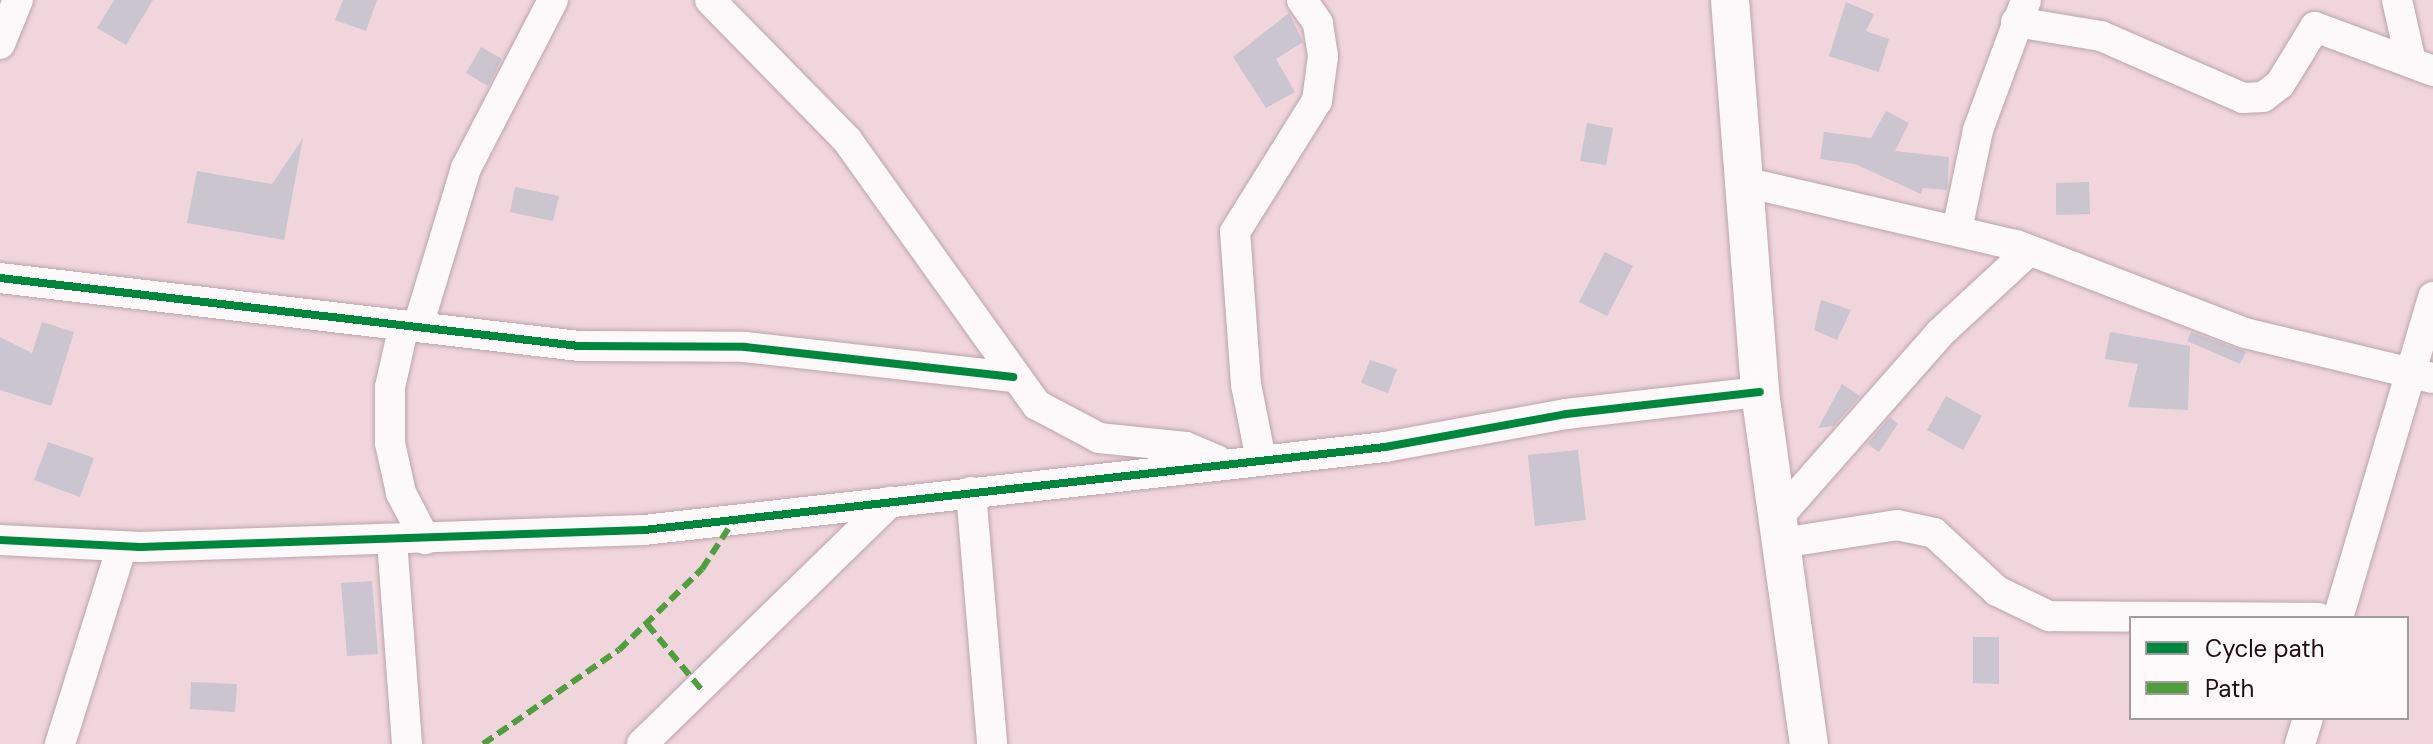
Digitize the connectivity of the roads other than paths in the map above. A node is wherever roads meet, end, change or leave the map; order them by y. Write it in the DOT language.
graph roads {
  1 [pos="18,0"];
  2 [pos="553,0"];
  3 [pos="710,0"];
  4 [pos="1302,0"];
  5 [pos="1730,0"];
  6 [pos="2397,0"];
  7 [pos="2021,11"];
  8 [pos="0,44"];
  9 [pos="2422,67"];
  10 [pos="1740,181"];
  11 [pos="1957,230"];
  12 [pos="2030,250"];
  13 [pos="0,278"];
  14 [pos="2433,297"];
  15 [pos="411,326"];
  16 [pos="2422,374"];
  17 [pos="1013,377"];
  18 [pos="1760,392"];
  19 [pos="1261,460"];
  20 [pos="1223,464"];
  21 [pos="971,492"];
  22 [pos="890,502"];
  23 [pos="1779,530"];
  24 [pos="425,539"];
  25 [pos="0,540"];
  26 [pos="392,540"];
  27 [pos="122,546"];
  28 [pos="2339,616"];
  29 [pos="2129,617"];
  30 [pos="2307,720"];
  31 [pos="60,744"];
  32 [pos="407,744"];
  33 [pos="642,744"];
  34 [pos="992,744"];
  35 [pos="1809,744"];
  36 [pos="2300,744"];
  1 -- 8 [label="street"];
  2 -- 15 [label="street"];
  3 -- 17 [label="street"];
  4 -- 19 [label="street"];
  5 -- 10 [label="street"];
  6 -- 9 [label="street"];
  7 -- 9 [label="street"];
  7 -- 11 [label="street"];
  10 -- 11 [label="street"];
  10 -- 18 [label="street"];
  11 -- 12 [label="street"];
  12 -- 16 [label="street"];
  12 -- 23 [label="street"];
  13 -- 15 [label="street"];
  14 -- 16 [label="street"];
  15 -- 17 [label="street"];
  15 -- 24 [label="street"];
  16 -- 28 [label="street"];
  17 -- 20 [label="street"];
  18 -- 19 [label="street"];
  18 -- 23 [label="street"];
  19 -- 20 [label="street"];
  20 -- 21 [label="street"];
  21 -- 22 [label="street"];
  21 -- 34 [label="street"];
  22 -- 24 [label="street"];
  22 -- 33 [label="street"];
  23 -- 29 [label="street"];
  23 -- 35 [label="street"];
  24 -- 26 [label="street"];
  25 -- 27 [label="street"];
  26 -- 27 [label="street"];
  26 -- 32 [label="street"];
  27 -- 31 [label="street"];
  30 -- 36 [label="street"];
}
